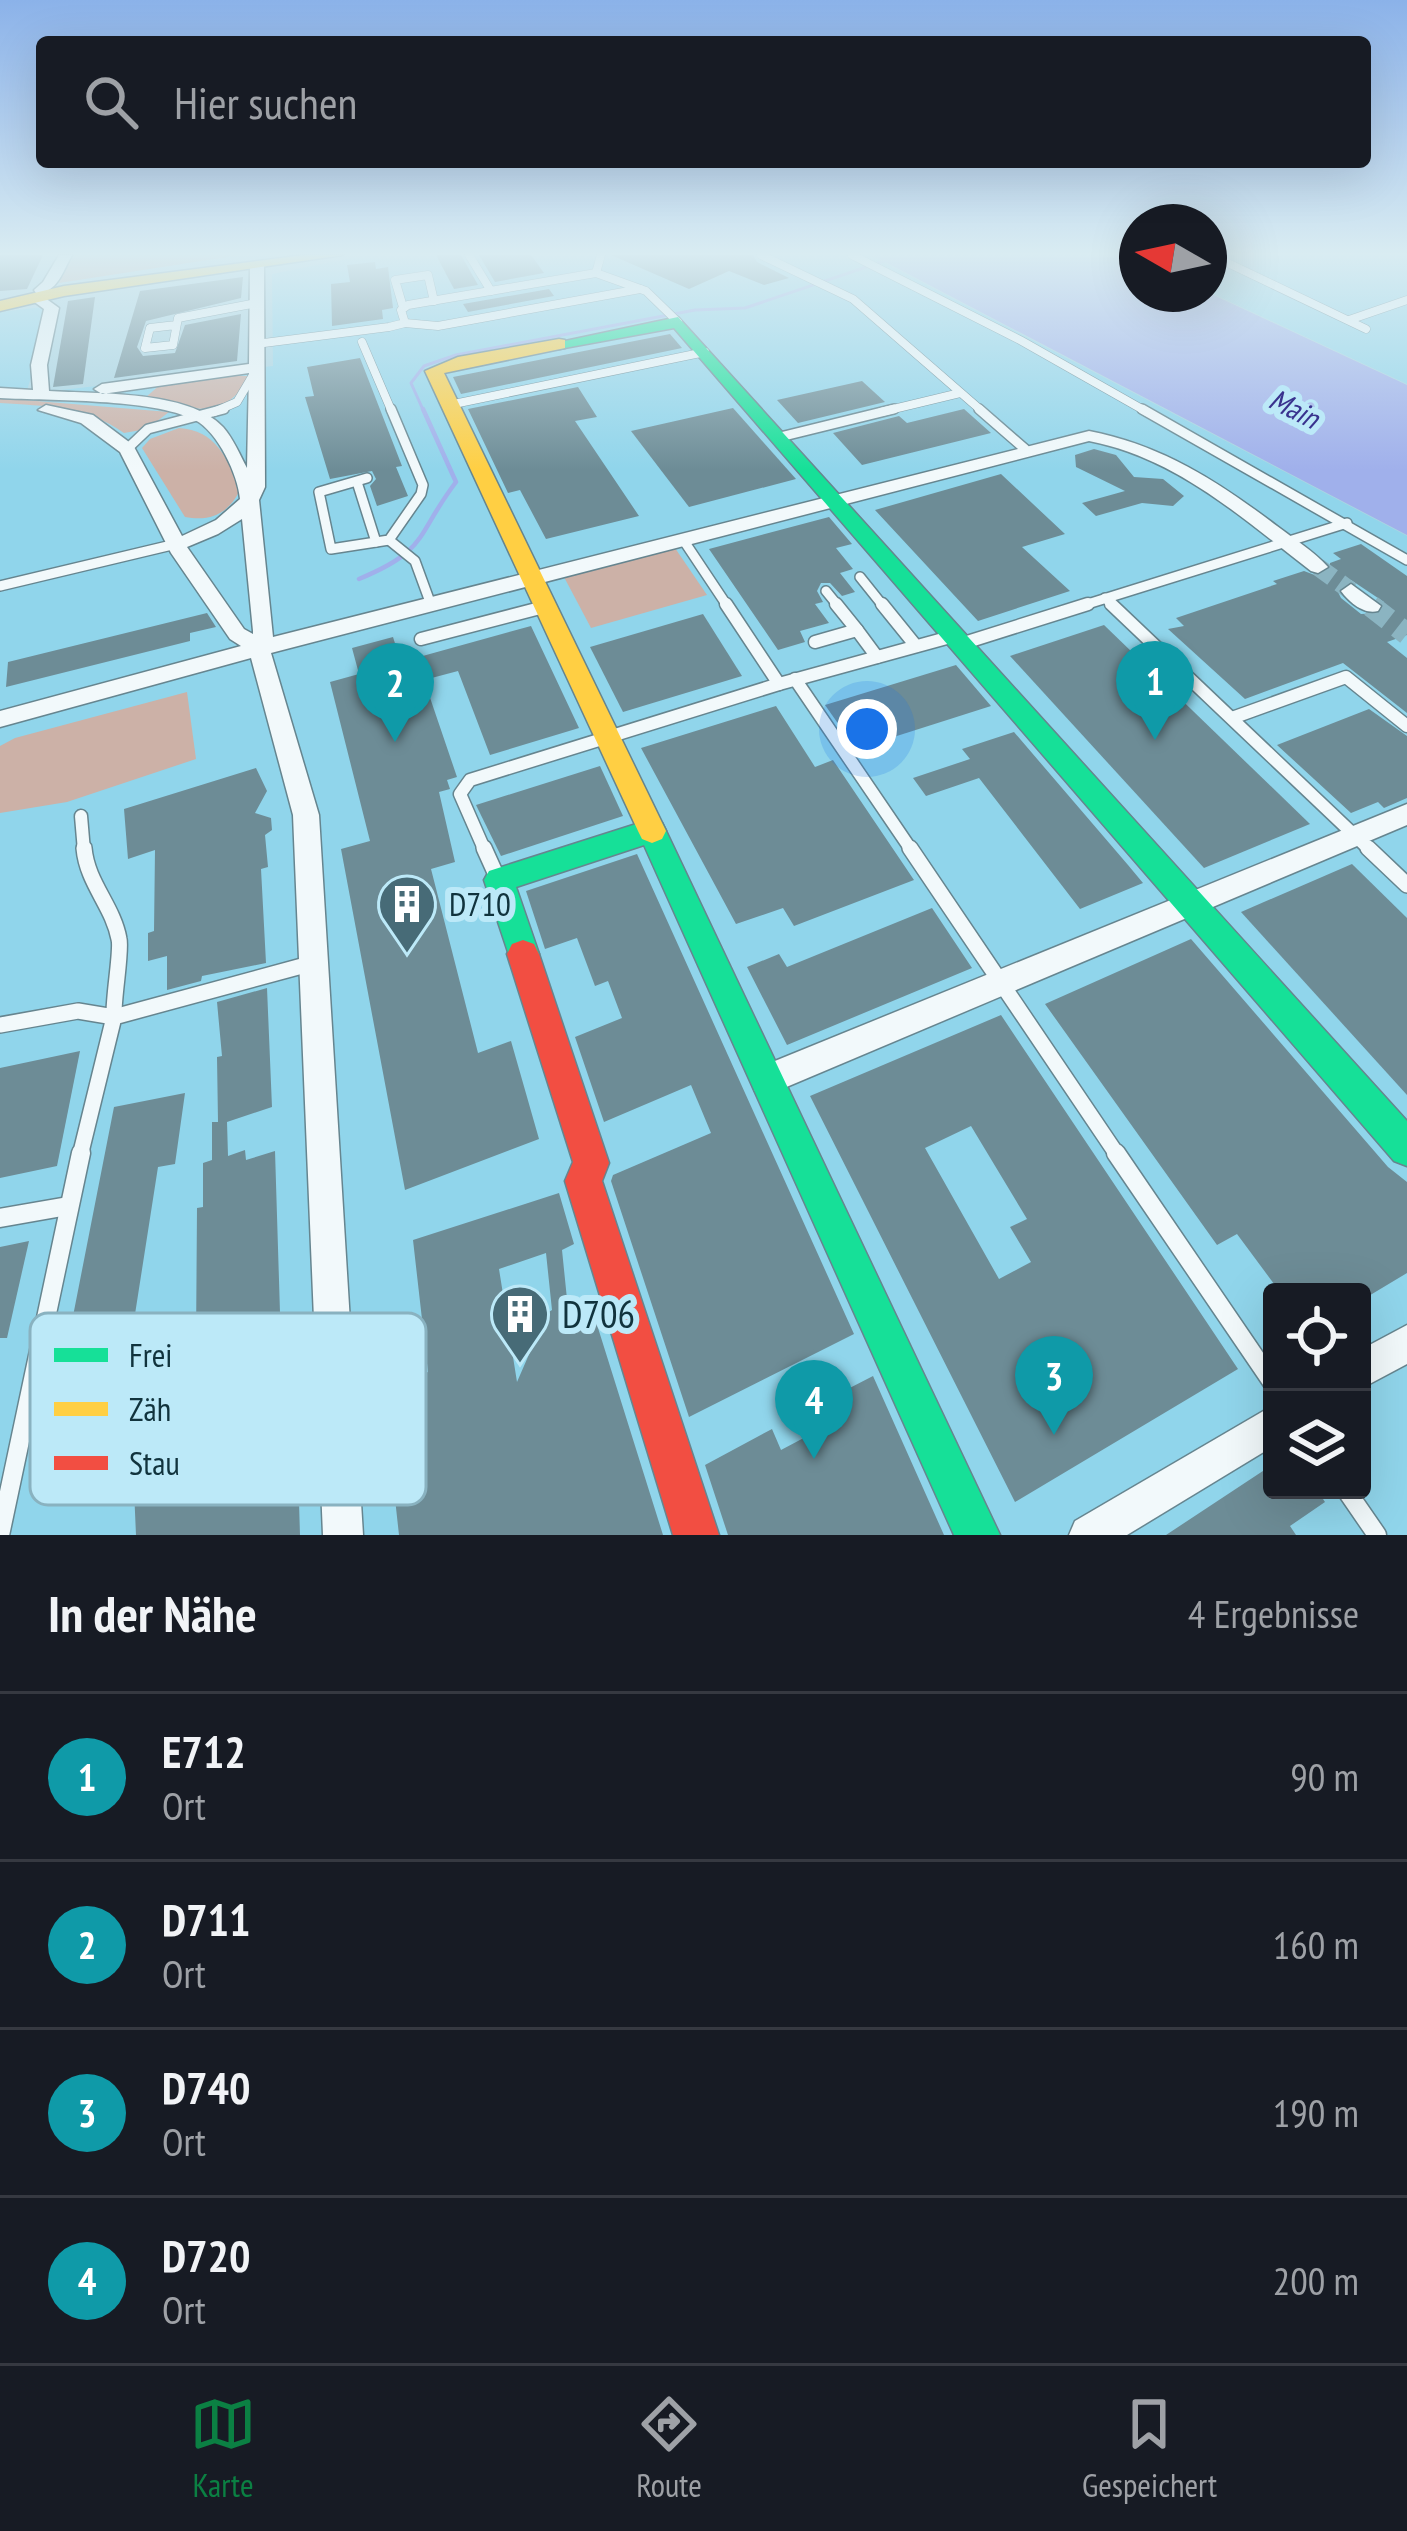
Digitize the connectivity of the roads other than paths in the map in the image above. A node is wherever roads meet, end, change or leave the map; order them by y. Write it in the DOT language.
graph roads {
  1 [pos="41,327"];
  2 [pos="162,327"];
  3 [pos="176,327"];
  4 [pos="256,327"];
  5 [pos="379,327"];
  6 [pos="621,327"];
  7 [pos="683,327"];
  8 [pos="882,327"];
  9 [pos="994,327"];
  10 [pos="1362,327"];
  11 [pos="1366,329"];
  12 [pos="362,342"];
  13 [pos="256,344"];
  14 [pos="705,352"];
  15 [pos="254,368"];
  16 [pos="39,376"];
  17 [pos="94,390"];
  18 [pos="0,393"];
  19 [pos="961,393"];
  20 [pos="41,396"];
  21 [pos="448,406"];
  22 [pos="0,407"];
  23 [pos="201,417"];
  24 [pos="780,437"];
  25 [pos="127,449"];
  26 [pos="1025,449"];
  27 [pos="416,467"];
  28 [pos="399,471"];
  29 [pos="251,500"];
  30 [pos="837,501"];
  31 [pos="160,514"];
  32 [pos="1347,523"];
  33 [pos="220,526"];
  34 [pos="382,541"];
  35 [pos="1283,541"];
  36 [pos="683,542"];
  37 [pos="176,544"];
  38 [pos="1407,560"];
  39 [pos="1318,567"];
  40 [pos="860,578"];
  41 [pos="0,586"];
  42 [pos="826,591"];
  43 [pos="1351,591"];
  44 [pos="537,594"];
  45 [pos="1105,598"];
  46 [pos="430,602"];
  47 [pos="1371,606"];
  48 [pos="857,630"];
  49 [pos="421,639"];
  50 [pos="959,640"];
  51 [pos="815,642"];
  52 [pos="916,646"];
  53 [pos="259,647"];
  54 [pos="877,657"];
  55 [pos="795,680"];
  56 [pos="779,684"];
  57 [pos="1232,718"];
  58 [pos="0,719"];
  59 [pos="1407,726"];
  60 [pos="607,738"];
  61 [pos="1407,814"];
  62 [pos="81,816"];
  63 [pos="652,831"];
  64 [pos="1355,836"];
  65 [pos="499,880"];
  66 [pos="1407,885"];
  67 [pos="1192,904"];
  68 [pos="313,962"];
  69 [pos="999,984"];
  70 [pos="114,1017"];
  71 [pos="0,1025"];
  72 [pos="766,1079"];
  73 [pos="1407,1148"];
  74 [pos="68,1205"];
  75 [pos="0,1218"];
  76 [pos="46,1313"];
  77 [pos="331,1313"];
  78 [pos="1407,1343"];
  79 [pos="1371,1365"];
  80 [pos="1263,1369"];
  81 [pos="30,1389"];
  82 [pos="1263,1430"];
  83 [pos="1352,1499"];
  84 [pos="341,1505"];
  85 [pos="0,1535"];
  86 [pos="343,1535"];
  87 [pos="697,1535"];
  88 [pos="977,1535"];
  89 [pos="1089,1535"];
  90 [pos="1377,1535"];
  1 -- 16 [label="street"];
  2 -- 3 [label="lane"];
  4 -- 13 [label="street"];
  5 -- 13 [label="lane"];
  6 -- 21 [label="street"];
  7 -- 14 [label="street"];
  8 -- 19 [label="lane"];
  9 -- 32 [label="lane"];
  10 -- 11 [label="lane"];
  12 -- 27 [label="lane"];
  13 -- 15 [label="street"];
  14 -- 21 [label="lane"];
  14 -- 24 [label="street"];
  15 -- 17 [label="street"];
  15 -- 23 [label="lane"];
  15 -- 29 [label="street"];
  16 -- 18 [label="street"];
  16 -- 20 [label="street"];
  18 -- 20 [label="street"];
  19 -- 24 [label="lane"];
  19 -- 26 [label="lane"];
  20 -- 23 [label="street"];
  21 -- 44 [label="street"];
  22 -- 25 [label="street"];
  23 -- 25 [label="lane"];
  23 -- 29 [label="street"];
  24 -- 30 [label="street"];
  25 -- 31 [label="street"];
  26 -- 30 [label="street"];
  26 -- 35 [label="street"];
  27 -- 28 [label="lane"];
  27 -- 34 [label="lane"];
  29 -- 33 [label="street"];
  29 -- 53 [label="street"];
  30 -- 36 [label="street"];
  30 -- 50 [label="street"];
  31 -- 33 [label="street"];
  31 -- 37 [label="street"];
  32 -- 35 [label="lane"];
  32 -- 38 [label="lane"];
  33 -- 37 [label="street"];
  34 -- 34 [label="lane"];
  34 -- 46 [label="lane"];
  35 -- 39 [label="street"];
  35 -- 45 [label="lane"];
  36 -- 44 [label="street"];
  36 -- 56 [label="lane"];
  37 -- 41 [label="lane"];
  37 -- 53 [label="street"];
  40 -- 52 [label="lane"];
  42 -- 48 [label="lane"];
  43 -- 47 [label="street"];
  44 -- 46 [label="street"];
  44 -- 49 [label="lane"];
  44 -- 60 [label="street"];
  45 -- 50 [label="lane"];
  45 -- 57 [label="lane"];
  46 -- 53 [label="street"];
  48 -- 51 [label="lane"];
  48 -- 54 [label="lane"];
  50 -- 52 [label="lane"];
  50 -- 67 [label="street"];
  52 -- 54 [label="lane"];
  53 -- 58 [label="street"];
  53 -- 68 [label="street"];
  54 -- 55 [label="lane"];
  55 -- 56 [label="lane"];
  55 -- 69 [label="lane"];
  56 -- 60 [label="lane"];
  57 -- 59 [label="lane"];
  57 -- 64 [label="lane"];
  60 -- 63 [label="street"];
  60 -- 65 [label="lane"];
  61 -- 64 [label="street"];
  62 -- 70 [label="lane"];
  63 -- 65 [label="street"];
  63 -- 72 [label="street"];
  64 -- 66 [label="lane"];
  64 -- 67 [label="street"];
  65 -- 87 [label="street"];
  67 -- 69 [label="street"];
  67 -- 73 [label="street"];
  68 -- 70 [label="lane"];
  68 -- 77 [label="street"];
  69 -- 72 [label="street"];
  69 -- 80 [label="lane"];
  70 -- 71 [label="lane"];
  70 -- 74 [label="lane"];
  72 -- 88 [label="street"];
  74 -- 75 [label="lane"];
  74 -- 76 [label="lane"];
  78 -- 79 [label="street"];
  81 -- 85 [label="lane"];
  82 -- 89 [label="street"];
  83 -- 90 [label="lane"];
  84 -- 86 [label="street"];
}
